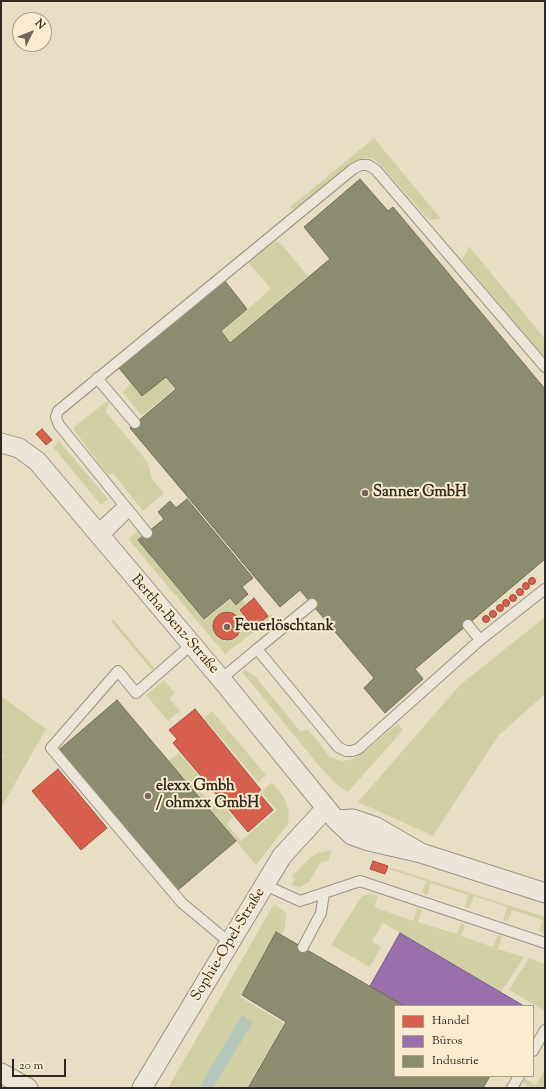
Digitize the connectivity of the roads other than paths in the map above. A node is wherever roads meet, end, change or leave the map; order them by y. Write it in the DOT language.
graph roads {
  1 [pos="545,367"];
  2 [pos="97,378"];
  3 [pos="135,423"];
  4 [pos="2,443"];
  5 [pos="126,508"];
  6 [pos="147,533"];
  7 [pos="98,536"];
  8 [pos="545,589"];
  9 [pos="312,604"];
  10 [pos="468,624"];
  11 [pos="480,640"];
  12 [pos="191,645"];
  13 [pos="257,649"];
  14 [pos="221,679"];
  15 [pos="331,814"];
  16 [pos="265,885"];
  17 [pos="324,893"];
  18 [pos="545,893"];
  19 [pos="230,943"];
  20 [pos="545,943"];
  21 [pos="303,946"];
  22 [pos="545,1030"];
  23 [pos="534,1049"];
  24 [pos="1,1073"];
  25 [pos="518,1077"];
  26 [pos="28,1088"];
  27 [pos="142,1088"];
  28 [pos="512,1088"];
  1 -- 2 [label="lane"];
  2 -- 3 [label="lane"];
  2 -- 5 [label="lane"];
  4 -- 7 [label="street, Bertha-Benz-Straße"];
  5 -- 6 [label="lane"];
  5 -- 7 [label="lane"];
  7 -- 12 [label="street, Bertha-Benz-Straße"];
  8 -- 11 [label="lane"];
  9 -- 13 [label="lane"];
  10 -- 11 [label="lane"];
  11 -- 13 [label="lane"];
  12 -- 14 [label="street, Bertha-Benz-Straße"];
  12 -- 19 [label="lane"];
  13 -- 14 [label="lane"];
  14 -- 15 [label="street, Bertha-Benz-Straße"];
  15 -- 16 [label="street, Sophie-Opel-Straße"];
  15 -- 18 [label="street, Bertha-Benz-Straße"];
  16 -- 17 [label="lane"];
  16 -- 19 [label="street, Sophie-Opel-Straße"];
  17 -- 20 [label="lane"];
  17 -- 21 [label="lane"];
  19 -- 27 [label="street, Sophie-Opel-Straße"];
  22 -- 23 [label="lane"];
  24 -- 26 [label="street"];
  25 -- 28 [label="lane"];
}
